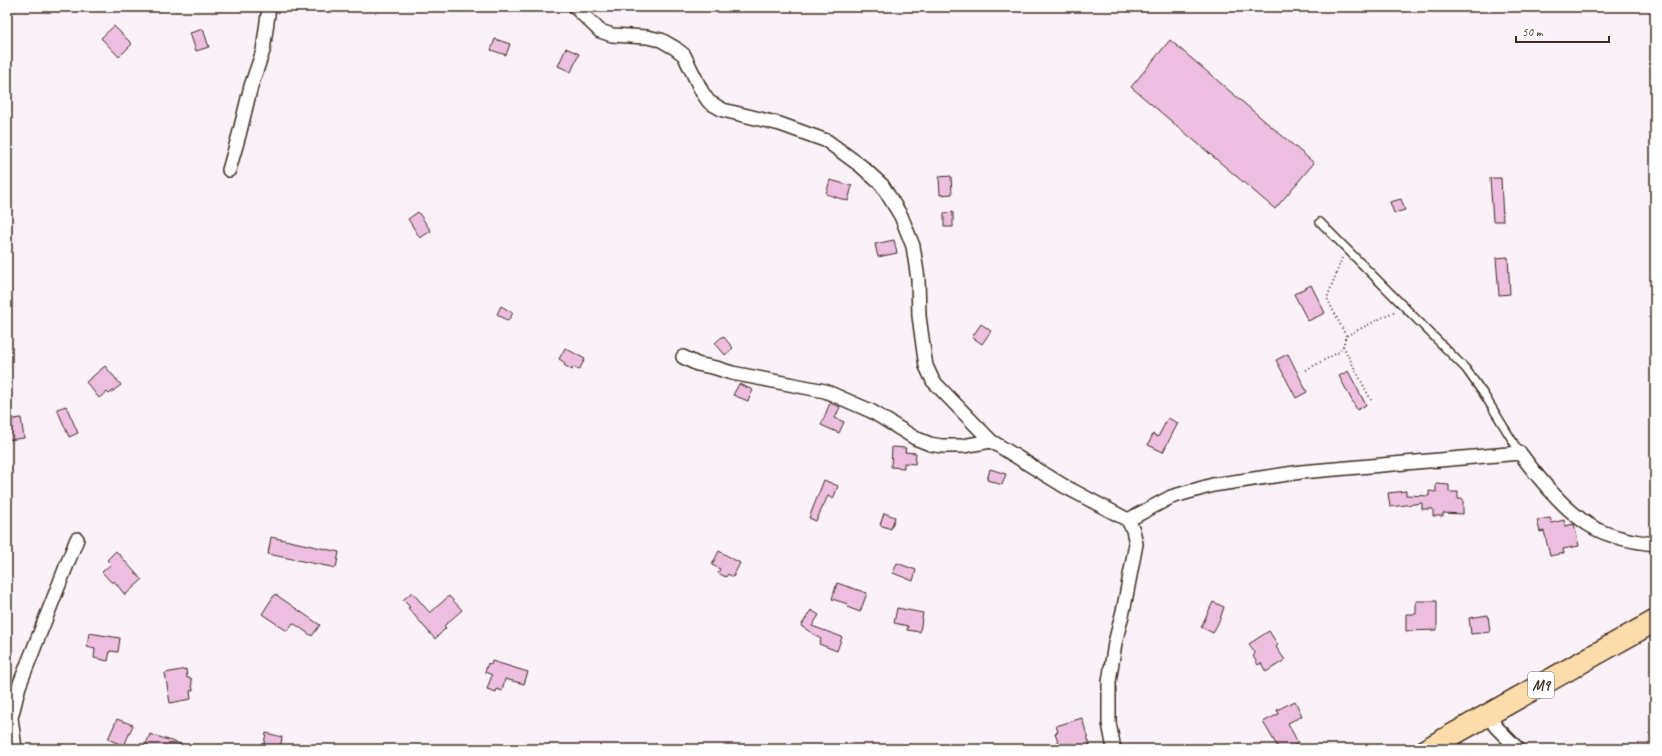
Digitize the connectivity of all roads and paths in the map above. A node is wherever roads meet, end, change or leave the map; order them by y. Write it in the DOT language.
graph roads {
  1 [pos="269,7"];
  2 [pos="575,7"];
  3 [pos="229,170"];
  4 [pos="1320,222"];
  5 [pos="1346,249"];
  6 [pos="1403,306"];
  7 [pos="1346,336"];
  8 [pos="1343,346"];
  9 [pos="683,358"];
  10 [pos="1306,370"];
  11 [pos="1371,400"];
  12 [pos="991,441"];
  13 [pos="1520,453"];
  14 [pos="1128,520"];
  15 [pos="77,539"];
  16 [pos="1655,544"];
  17 [pos="1655,621"];
  18 [pos="9,714"];
  19 [pos="1488,715"];
  20 [pos="15,749"];
  21 [pos="1114,749"];
  22 [pos="1427,749"];
  23 [pos="1518,749"];
  1 -- 3 [label="street"];
  2 -- 12 [label="street"];
  4 -- 5 [label="lane"];
  5 -- 6 [label="lane"];
  5 -- 7 [label="path"];
  6 -- 7 [label="path"];
  6 -- 13 [label="lane"];
  7 -- 8 [label="path"];
  8 -- 10 [label="path"];
  8 -- 11 [label="path"];
  9 -- 12 [label="street"];
  12 -- 14 [label="street"];
  13 -- 14 [label="street"];
  13 -- 16 [label="street"];
  14 -- 21 [label="street"];
  15 -- 18 [label="street"];
  17 -- 19 [label="main road, M9"];
  18 -- 20 [label="street"];
  19 -- 22 [label="main road, M9"];
  19 -- 23 [label="street"];
}
